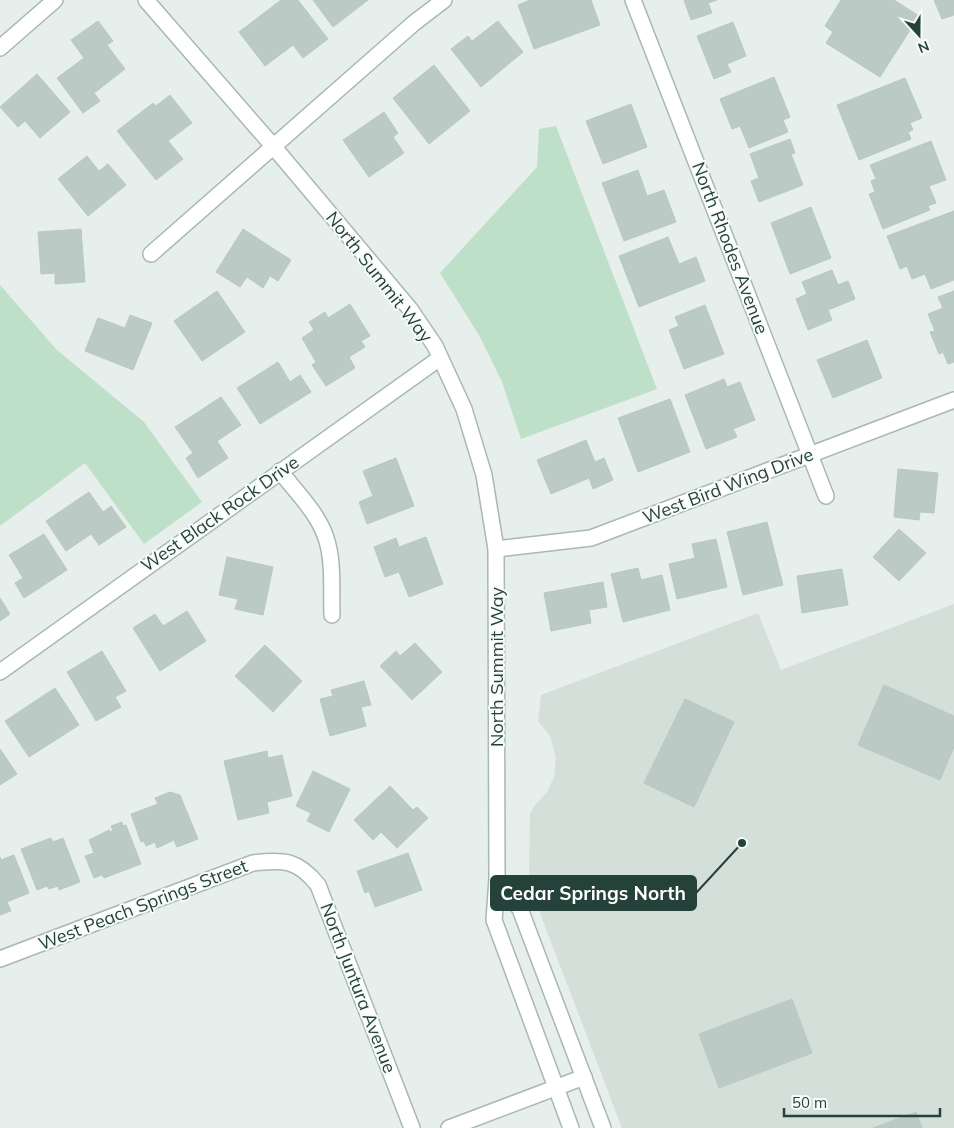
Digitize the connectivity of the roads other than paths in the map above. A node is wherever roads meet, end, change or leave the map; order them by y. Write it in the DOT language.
graph roads {
  1 [pos="55,0"];
  2 [pos="146,0"];
  3 [pos="444,0"];
  4 [pos="633,0"];
  5 [pos="0,48"];
  6 [pos="273,146"];
  7 [pos="151,254"];
  8 [pos="440,358"];
  9 [pos="954,400"];
  10 [pos="810,454"];
  11 [pos="280,471"];
  12 [pos="826,496"];
  13 [pos="496,549"];
  14 [pos="332,615"];
  15 [pos="0,672"];
  16 [pos="288,861"];
  17 [pos="497,879"];
  18 [pos="0,959"];
  19 [pos="584,1077"];
  20 [pos="556,1088"];
  21 [pos="412,1128"];
  22 [pos="449,1128"];
  23 [pos="571,1128"];
  24 [pos="603,1128"];
  1 -- 5 [label="street"];
  2 -- 6 [label="street, North Summit Way"];
  3 -- 6 [label="street"];
  4 -- 10 [label="street, North Rhodes Avenue"];
  6 -- 7 [label="street"];
  6 -- 8 [label="street, North Summit Way"];
  8 -- 11 [label="street, West Black Rock Drive"];
  8 -- 13 [label="street, North Summit Way"];
  9 -- 10 [label="street, West Bird Wing Drive"];
  10 -- 12 [label="street, North Rhodes Avenue"];
  10 -- 13 [label="street, West Bird Wing Drive"];
  11 -- 14 [label="street"];
  11 -- 15 [label="street, West Black Rock Drive"];
  13 -- 17 [label="street, North Summit Way"];
  16 -- 18 [label="street, West Peach Springs Street"];
  16 -- 21 [label="street, North Juntura Avenue"];
  17 -- 19 [label="street"];
  17 -- 20 [label="street, North Summit Way"];
  19 -- 20 [label="street"];
  19 -- 24 [label="street"];
  20 -- 22 [label="street"];
  20 -- 23 [label="street, North Summit Way"];
}
